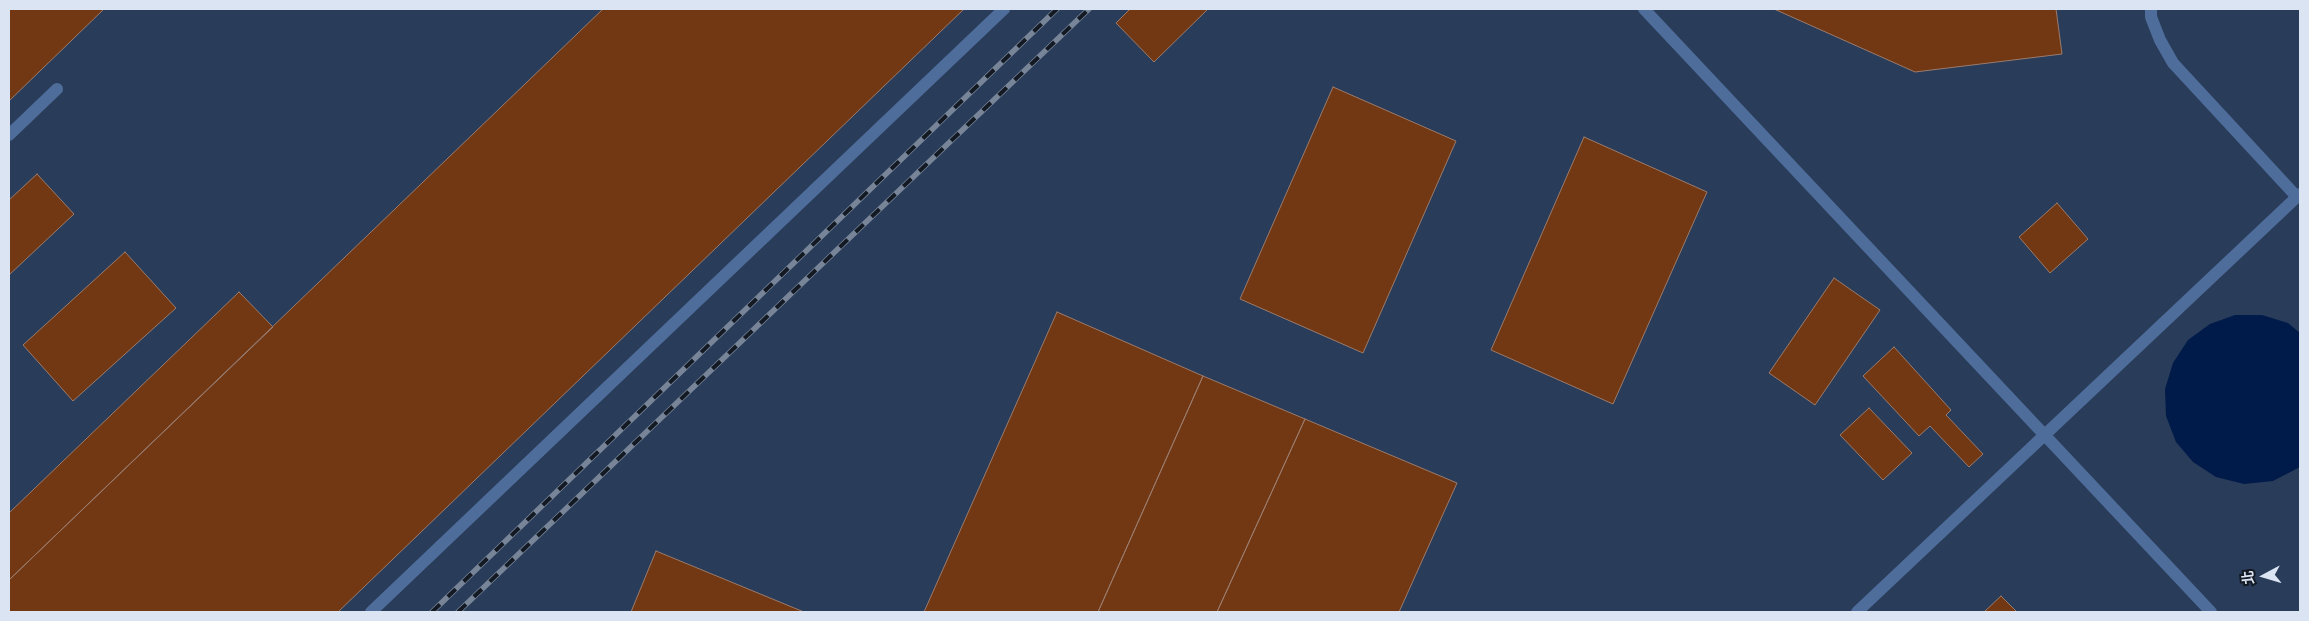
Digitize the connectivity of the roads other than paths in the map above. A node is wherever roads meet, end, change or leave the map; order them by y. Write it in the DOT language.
graph roads {
  1 [pos="1004,9"];
  2 [pos="1644,9"];
  3 [pos="2151,9"];
  4 [pos="57,89"];
  5 [pos="9,135"];
  6 [pos="2299,196"];
  7 [pos="2045,434"];
  8 [pos="371,612"];
  9 [pos="1857,612"];
  10 [pos="2211,612"];
  1 -- 8 [label="lane"];
  2 -- 7 [label="lane"];
  3 -- 6 [label="lane"];
  4 -- 5 [label="lane"];
  6 -- 7 [label="lane"];
  7 -- 9 [label="lane"];
  7 -- 10 [label="lane"];
}
